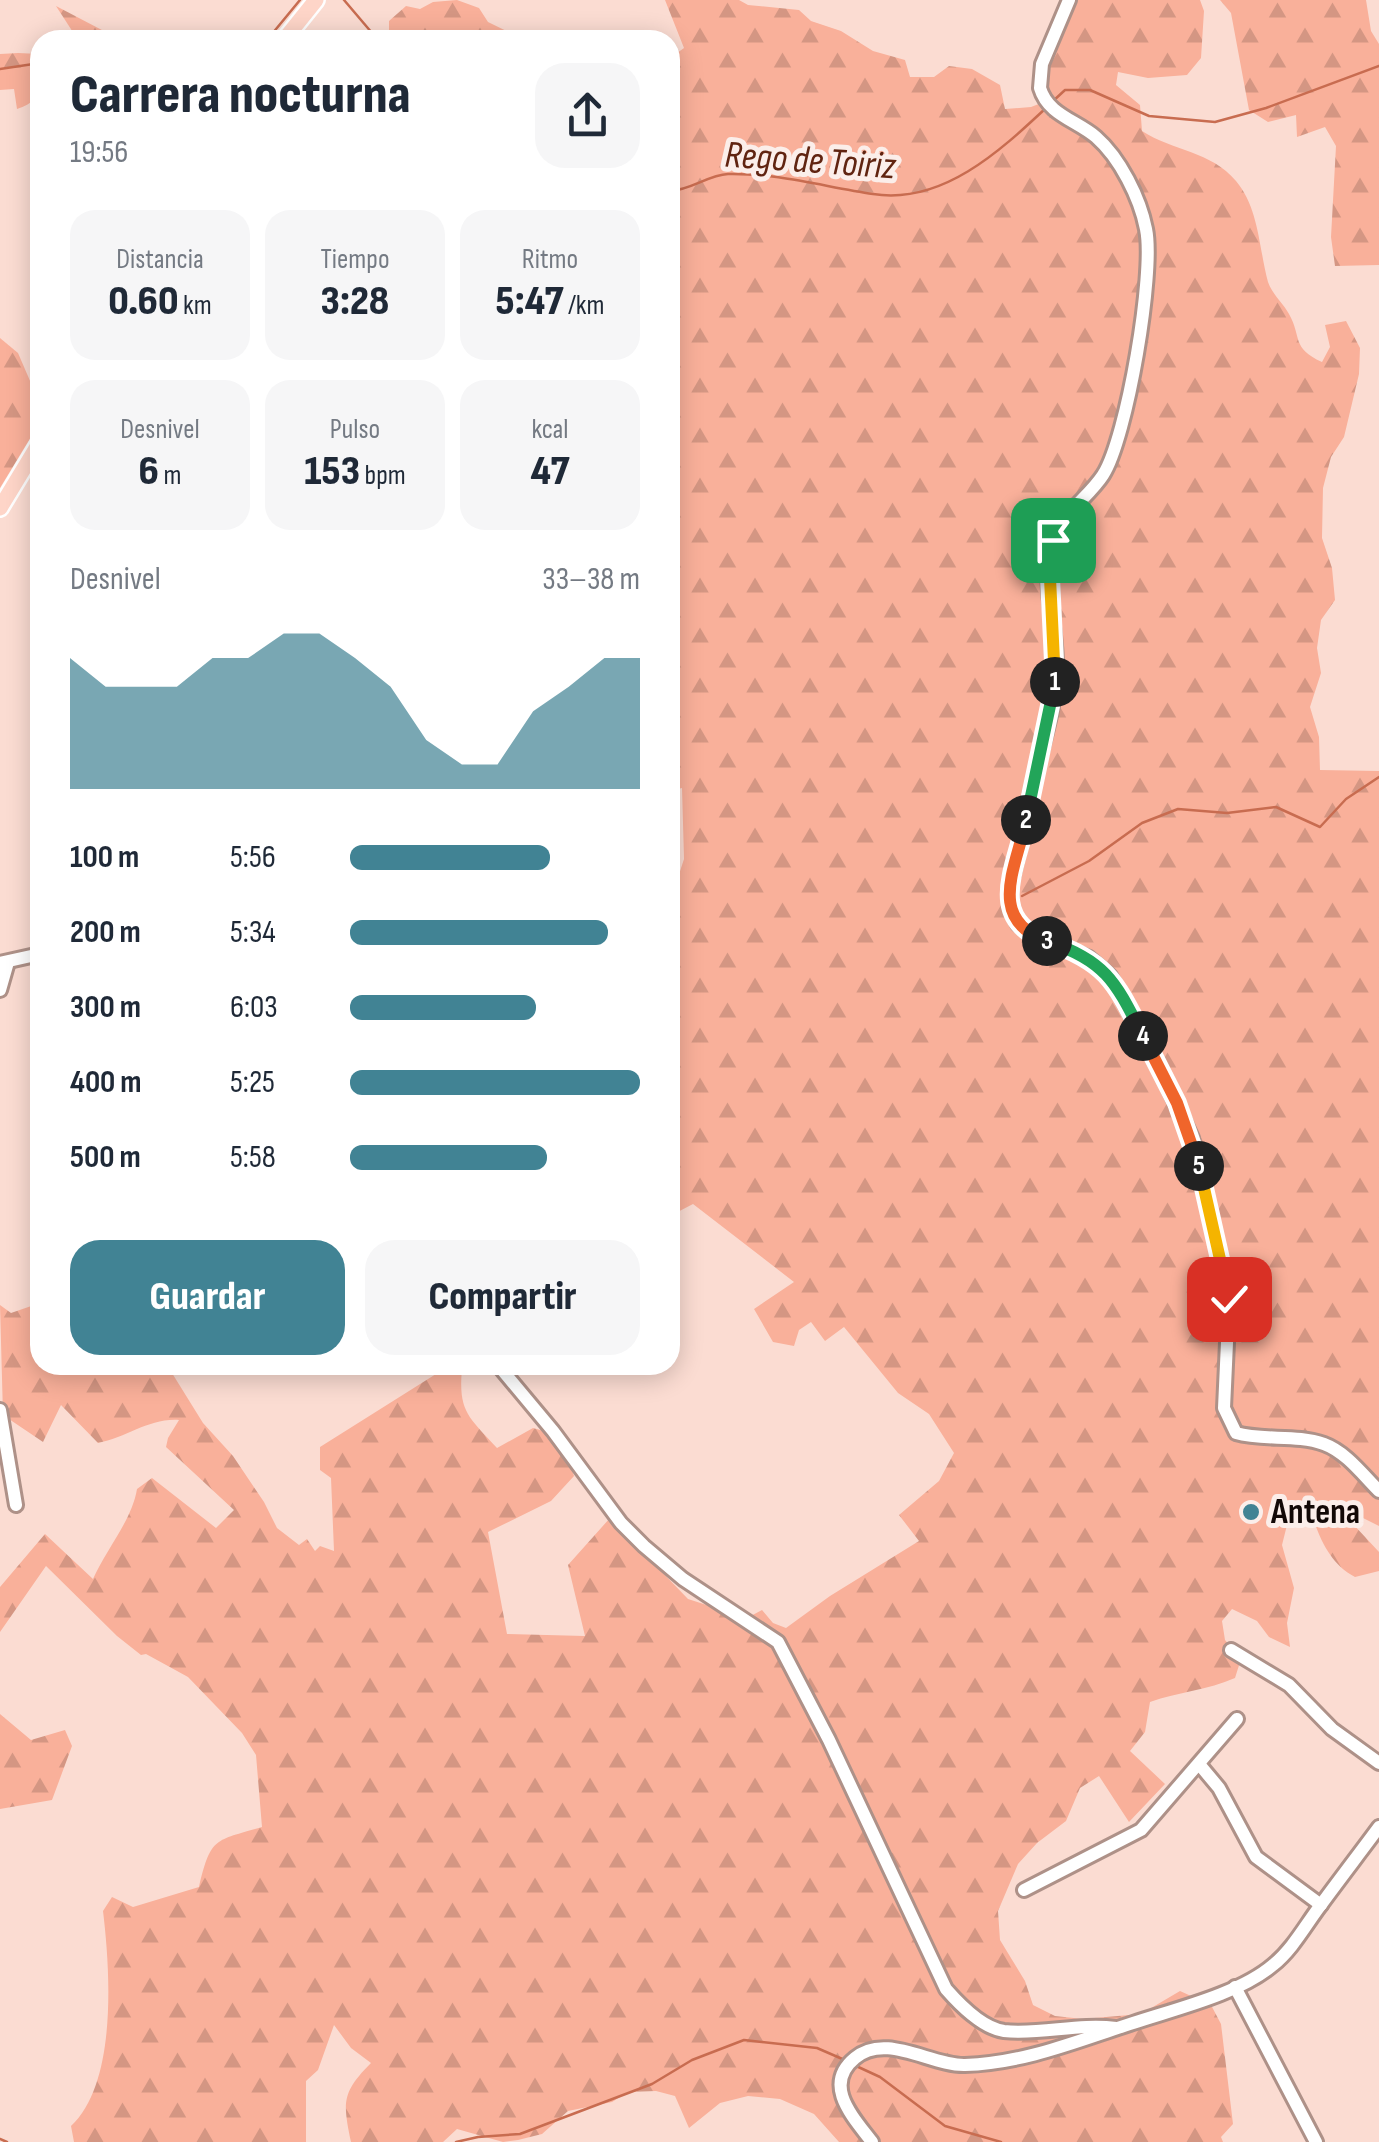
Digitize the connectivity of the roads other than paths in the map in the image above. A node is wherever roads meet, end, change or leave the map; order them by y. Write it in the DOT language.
graph roads {
  1 [pos="316,0"];
  2 [pos="1069,0"];
  3 [pos="292,30"];
  4 [pos="30,458"];
  5 [pos="0,508"];
  6 [pos="30,956"];
  7 [pos="4,962"];
  8 [pos="0,990"];
  9 [pos="506,1375"];
  10 [pos="0,1410"];
  11 [pos="1379,1491"];
  12 [pos="16,1505"];
  13 [pos="1231,1650"];
  14 [pos="1236,1720"];
  15 [pos="1379,1763"];
  16 [pos="1199,1764"];
  17 [pos="1379,1827"];
  18 [pos="1024,1890"];
  19 [pos="1321,1904"];
  20 [pos="1235,1986"];
  21 [pos="1116,2028"];
  22 [pos="872,2142"];
  23 [pos="1316,2142"];
  1 -- 3 [label="main road"];
  2 -- 11 [label="street"];
  4 -- 5 [label="main road"];
  6 -- 7 [label="street"];
  7 -- 8 [label="street"];
  9 -- 21 [label="street"];
  10 -- 12 [label="street"];
  13 -- 15 [label="street"];
  14 -- 16 [label="street"];
  16 -- 18 [label="street"];
  16 -- 19 [label="street"];
  17 -- 19 [label="street"];
  19 -- 20 [label="street"];
  20 -- 21 [label="street"];
  20 -- 23 [label="street"];
  21 -- 22 [label="street"];
}
